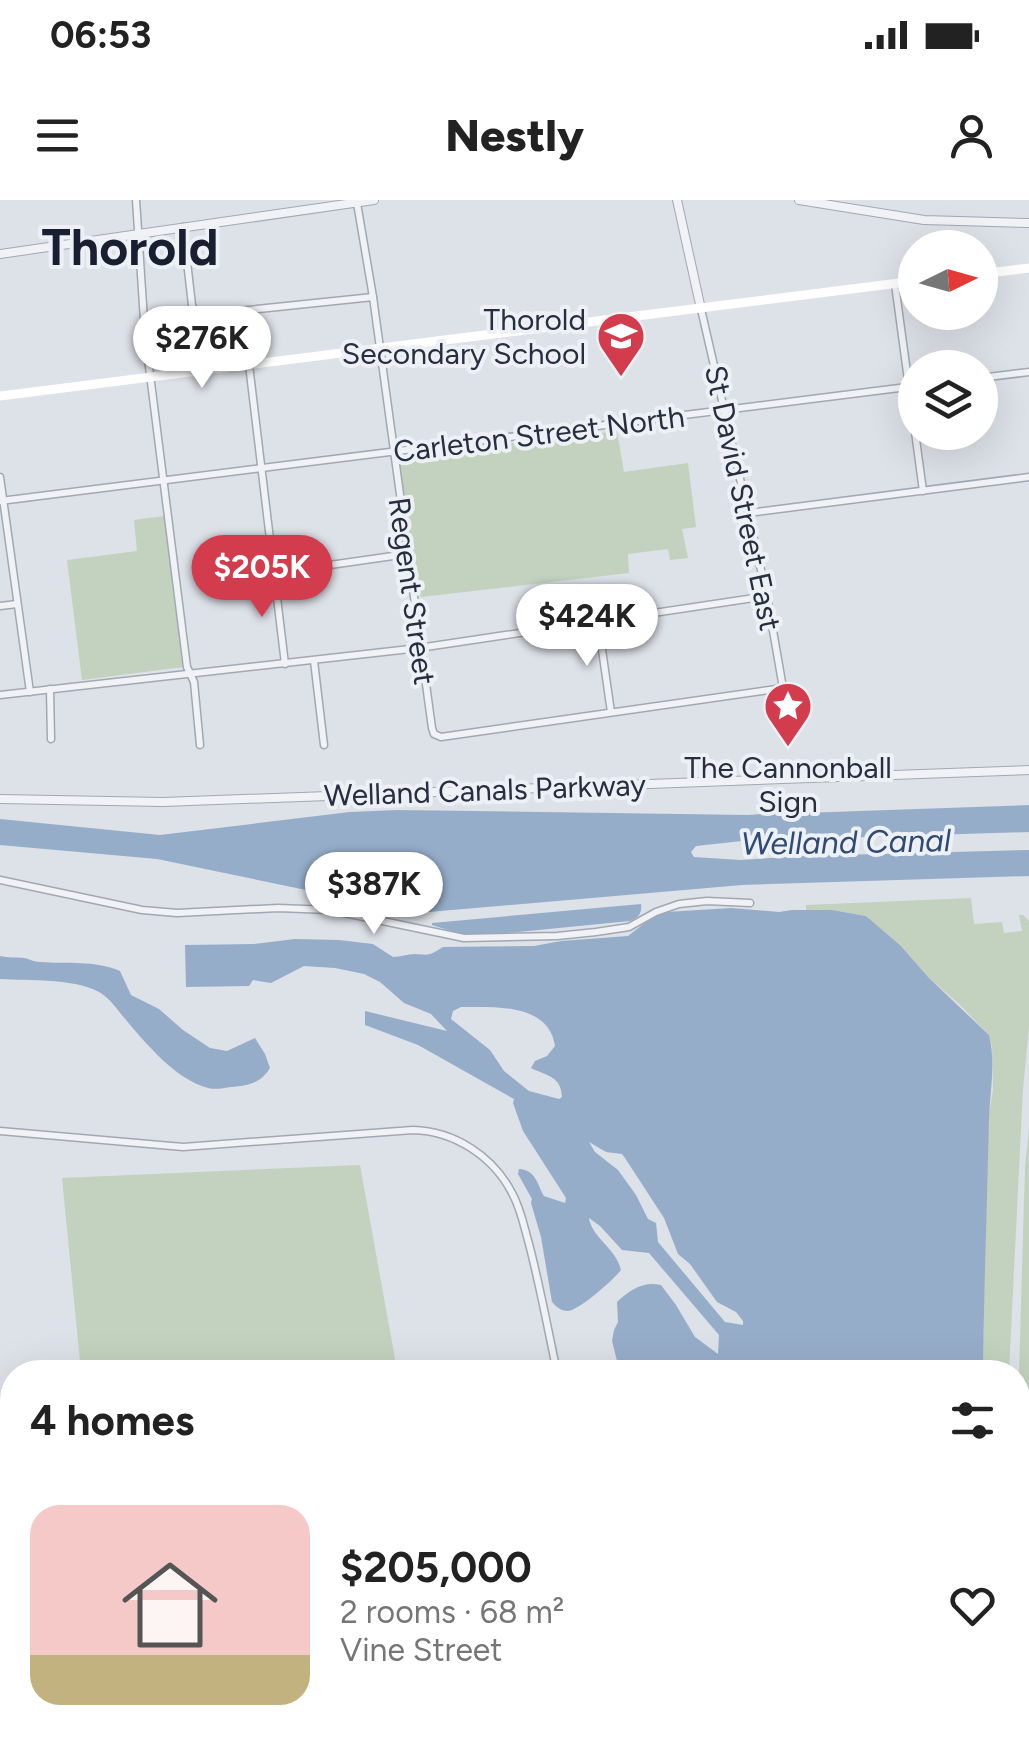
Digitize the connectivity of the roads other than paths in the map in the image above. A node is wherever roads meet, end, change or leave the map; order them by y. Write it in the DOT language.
graph roads {
  1 [pos="136,200"];
  2 [pos="374,200"];
  3 [pos="677,200"];
  4 [pos="799,200"];
  5 [pos="819,202"];
  6 [pos="357,203"];
  7 [pos="1029,223"];
  8 [pos="183,226"];
  9 [pos="138,234"];
  10 [pos="0,254"];
  11 [pos="1029,268"];
  12 [pos="998,272"];
  13 [pos="895,284"];
  14 [pos="898,284"];
  15 [pos="373,298"];
  16 [pos="701,309"];
  17 [pos="379,348"];
  18 [pos="905,350"];
  19 [pos="249,365"];
  20 [pos="1029,372"];
  21 [pos="998,376"];
  22 [pos="150,378"];
  23 [pos="898,389"];
  24 [pos="0,396"];
  25 [pos="723,411"];
  26 [pos="918,450"];
  27 [pos="392,452"];
  28 [pos="261,469"];
  29 [pos="0,477"];
  30 [pos="1029,477"];
  31 [pos="164,482"];
  32 [pos="922,490"];
  33 [pos="1,501"];
  34 [pos="748,513"];
  35 [pos="407,554"];
  36 [pos="274,573"];
  37 [pos="766,596"];
  38 [pos="17,604"];
  39 [pos="0,606"];
  40 [pos="598,622"];
  41 [pos="419,648"];
  42 [pos="314,661"];
  43 [pos="285,664"];
  44 [pos="190,674"];
  45 [pos="50,689"];
  46 [pos="30,692"];
  47 [pos="0,695"];
  48 [pos="611,712"];
  49 [pos="52,739"];
  50 [pos="200,744"];
  51 [pos="324,745"];
  52 [pos="1029,770"];
  53 [pos="0,799"];
  54 [pos="0,880"];
  55 [pos="750,903"];
  56 [pos="0,1131"];
  57 [pos="555,1360"];
  1 -- 9 [label="street"];
  2 -- 6 [label="street"];
  3 -- 16 [label="street"];
  4 -- 5 [label="street"];
  5 -- 7 [label="street"];
  6 -- 8 [label="street"];
  6 -- 15 [label="street, Regent Street"];
  8 -- 9 [label="street"];
  8 -- 15 [label="street"];
  9 -- 10 [label="street"];
  9 -- 22 [label="street"];
  11 -- 12 [label="main road"];
  13 -- 14 [label="main road"];
  13 -- 16 [label="main road"];
  13 -- 18 [label="street"];
  15 -- 17 [label="street, Regent Street"];
  16 -- 17 [label="main road"];
  16 -- 25 [label="street, St David Street East"];
  17 -- 19 [label="main road"];
  17 -- 27 [label="street, Regent Street"];
  19 -- 22 [label="main road"];
  19 -- 28 [label="street"];
  20 -- 21 [label="street"];
  22 -- 24 [label="main road"];
  22 -- 31 [label="street"];
  23 -- 25 [label="street, Carleton Street North"];
  25 -- 27 [label="street, Carleton Street North"];
  25 -- 34 [label="street, St David Street East"];
  26 -- 32 [label="street"];
  27 -- 28 [label="street, Carleton Street North"];
  27 -- 35 [label="street, Regent Street"];
  28 -- 31 [label="street, Carleton Street North"];
  28 -- 36 [label="street"];
  29 -- 33 [label="street"];
  30 -- 32 [label="street"];
  31 -- 33 [label="street, Carleton Street North"];
  31 -- 44 [label="street"];
  32 -- 34 [label="street"];
  33 -- 38 [label="street"];
  34 -- 37 [label="street, St David Street East"];
  35 -- 36 [label="street"];
  35 -- 41 [label="street, Regent Street"];
  36 -- 43 [label="street"];
  37 -- 40 [label="street"];
  37 -- 48 [label="street, St David Street East"];
  38 -- 39 [label="street"];
  38 -- 46 [label="street"];
  40 -- 41 [label="street"];
  40 -- 48 [label="street"];
  41 -- 42 [label="street"];
  41 -- 48 [label="street, Regent Street"];
  42 -- 43 [label="street"];
  42 -- 51 [label="street"];
  43 -- 44 [label="street"];
  44 -- 45 [label="street"];
  44 -- 50 [label="street"];
  45 -- 46 [label="street"];
  45 -- 49 [label="street"];
  46 -- 47 [label="street"];
  52 -- 53 [label="street, Welland Canals Parkway"];
  54 -- 55 [label="street"];
  56 -- 57 [label="street"];
}
